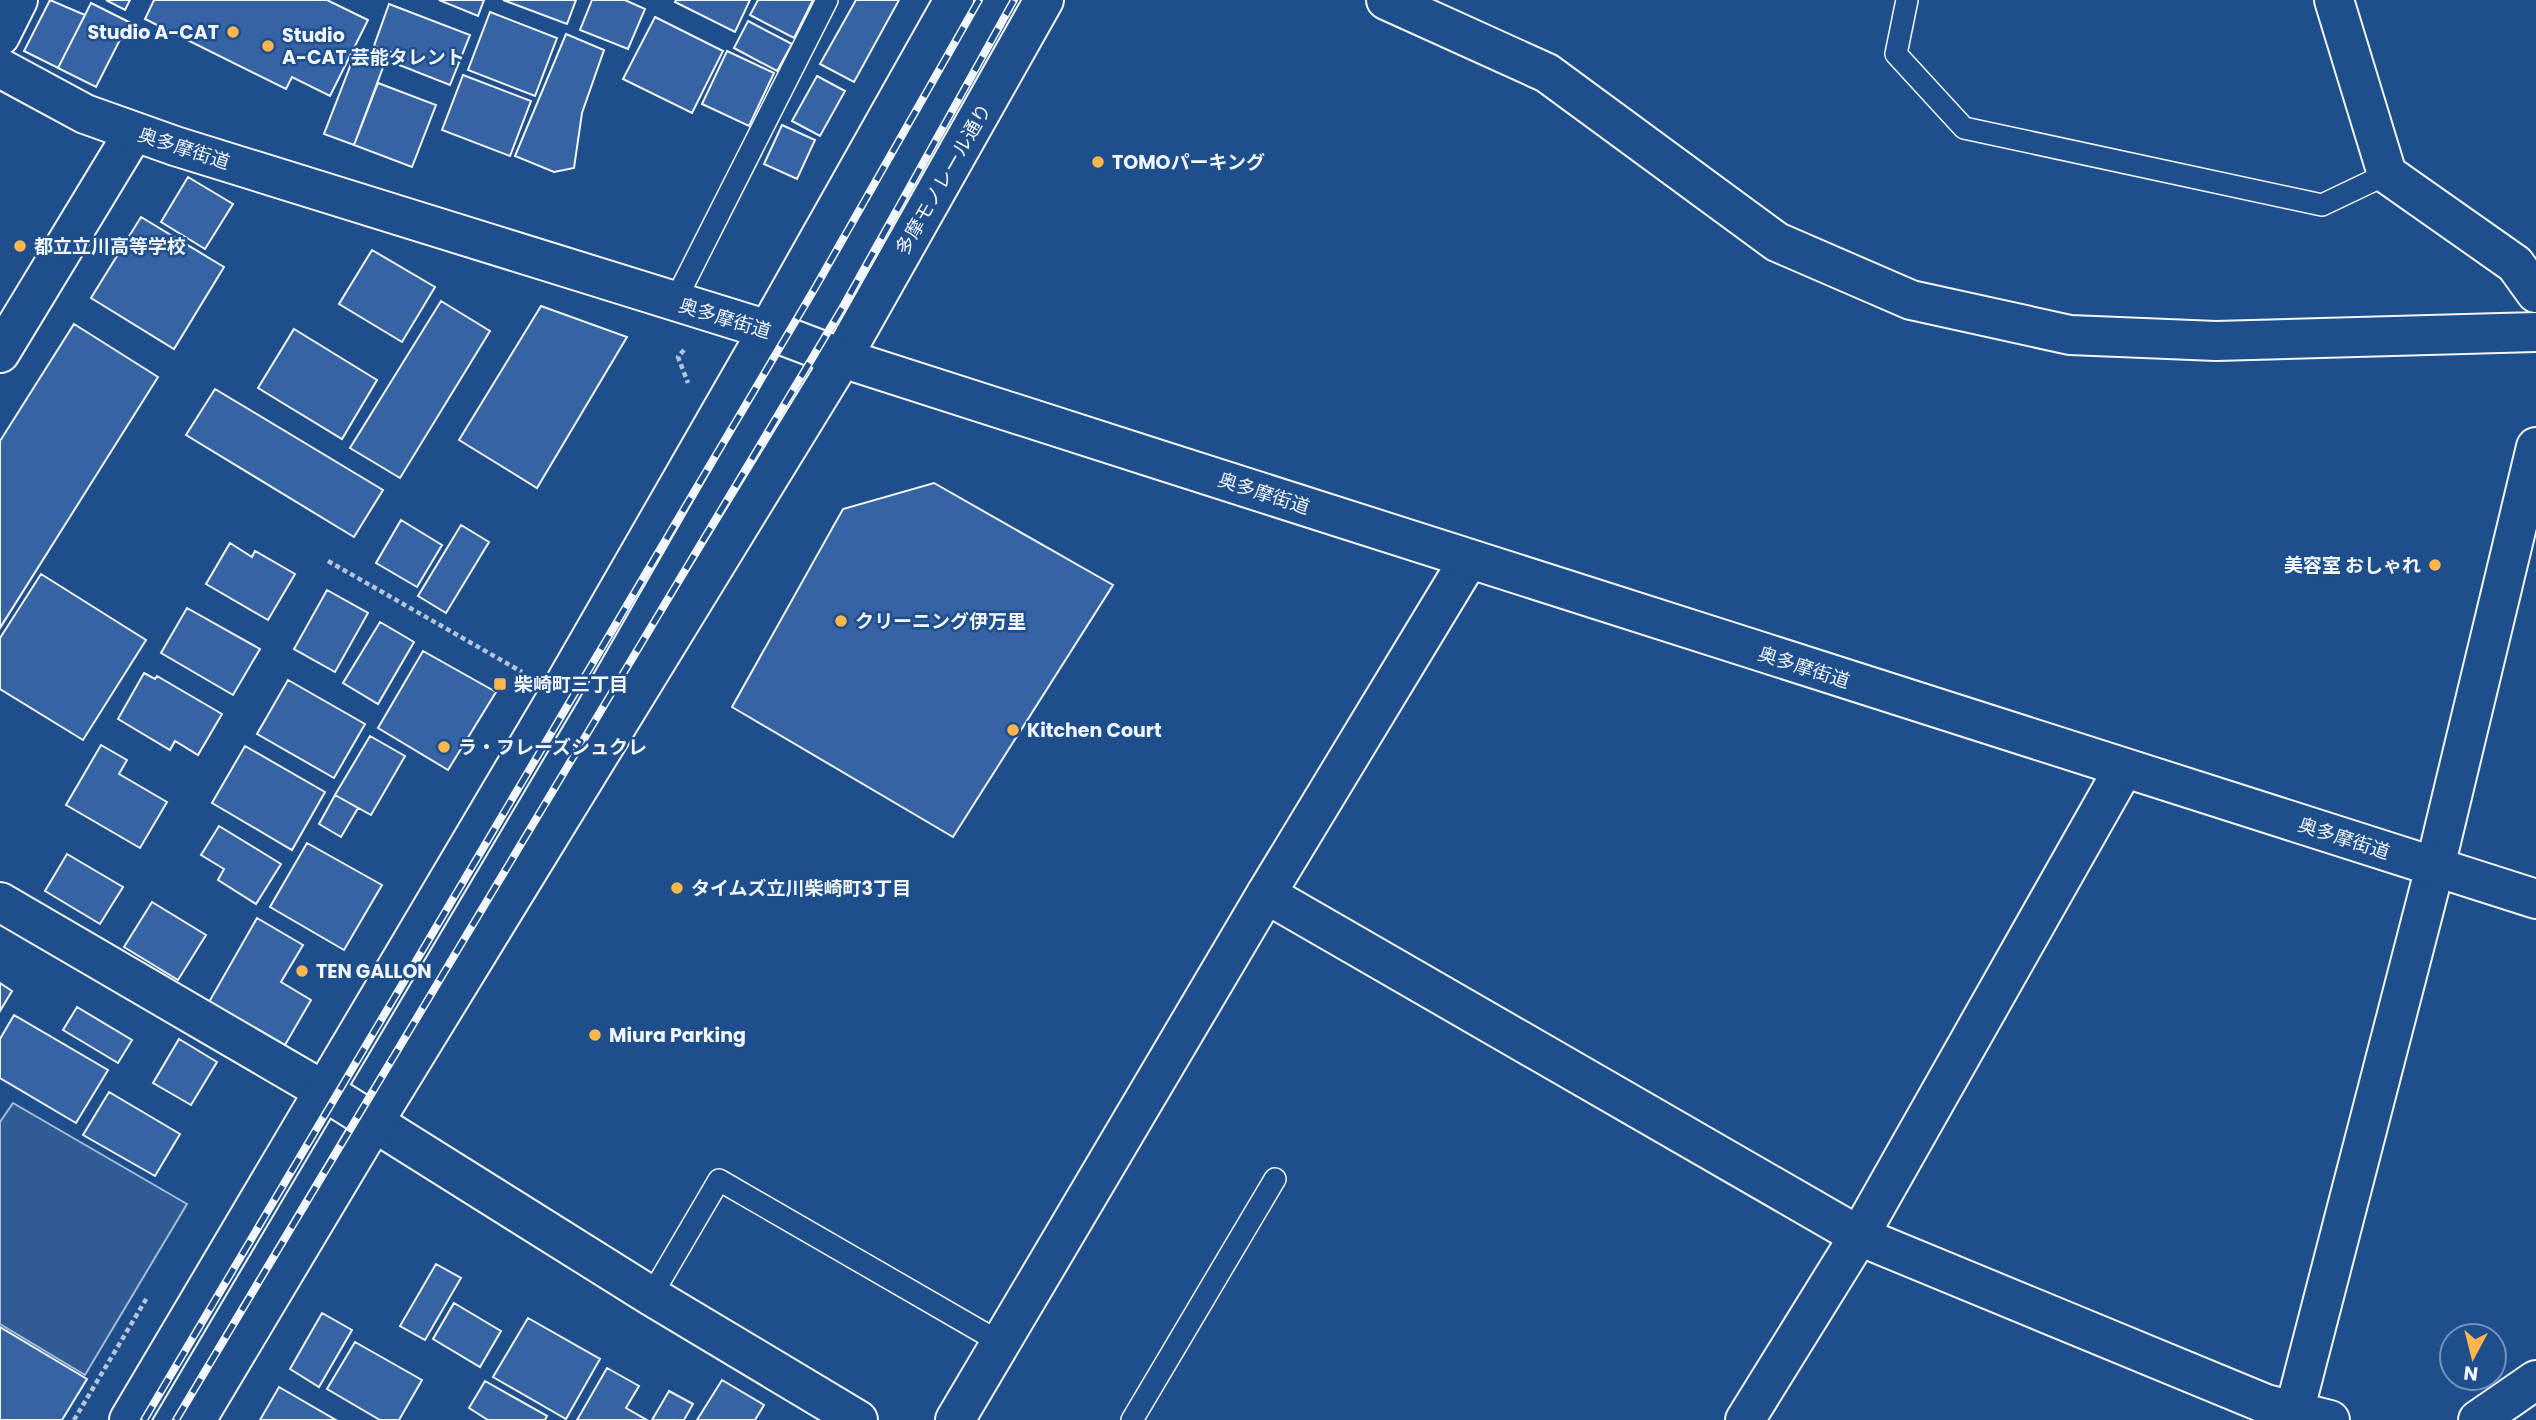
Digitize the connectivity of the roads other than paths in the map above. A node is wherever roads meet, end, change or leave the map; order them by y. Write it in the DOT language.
graph roads {
  1 [pos="19,0"];
  2 [pos="827,0"];
  3 [pos="954,0"];
  4 [pos="1044,0"];
  5 [pos="1385,0"];
  6 [pos="1907,0"];
  7 [pos="2334,0"];
  8 [pos="1430,8"];
  9 [pos="0,36"];
  10 [pos="0,68"];
  11 [pos="134,132"];
  12 [pos="2387,174"];
  13 [pos="2536,293"];
  14 [pos="674,303"];
  15 [pos="768,330"];
  16 [pos="2536,332"];
  17 [pos="0,353"];
  18 [pos="842,358"];
  19 [pos="2536,447"];
  20 [pos="1469,559"];
  21 [pos="2124,768"];
  22 [pos="2435,867"];
  23 [pos="1266,894"];
  24 [pos="2536,899"];
  25 [pos="0,902"];
  26 [pos="324,1091"];
  27 [pos="374,1122"];
  28 [pos="1275,1179"];
  29 [pos="1859,1236"];
  30 [pos="651,1296"];
  31 [pos="1001,1343"];
  32 [pos="2536,1380"];
  33 [pos="2305,1417"];
  34 [pos="129,1420"];
  35 [pos="196,1420"];
  36 [pos="858,1420"];
  37 [pos="955,1420"];
  38 [pos="1132,1420"];
  39 [pos="1745,1420"];
  40 [pos="2478,1420"];
  1 -- 9 [label="street"];
  2 -- 14 [label="lane"];
  3 -- 15 [label="street"];
  4 -- 18 [label="street, 多摩モノレール通り"];
  5 -- 8 [label="street"];
  6 -- 12 [label="lane"];
  7 -- 12 [label="street"];
  8 -- 16 [label="street"];
  10 -- 11 [label="street, 奥多摩街道"];
  11 -- 14 [label="street, 奥多摩街道"];
  11 -- 17 [label="street"];
  12 -- 13 [label="street"];
  14 -- 15 [label="street, 奥多摩街道"];
  15 -- 18 [label="street, 奥多摩街道"];
  15 -- 26 [label="street"];
  18 -- 20 [label="street, 奥多摩街道"];
  18 -- 27 [label="street, 多摩モノレール通り"];
  19 -- 22 [label="street"];
  20 -- 21 [label="street, 奥多摩街道"];
  20 -- 23 [label="street"];
  21 -- 22 [label="street, 奥多摩街道"];
  21 -- 29 [label="street"];
  22 -- 24 [label="street, 奥多摩街道"];
  22 -- 33 [label="street"];
  23 -- 29 [label="street"];
  23 -- 31 [label="street"];
  25 -- 26 [label="street"];
  26 -- 27 [label="street"];
  26 -- 34 [label="street"];
  27 -- 30 [label="street"];
  27 -- 35 [label="street, 多摩モノレール通り"];
  28 -- 38 [label="lane"];
  29 -- 33 [label="street"];
  29 -- 39 [label="street"];
  30 -- 31 [label="lane"];
  30 -- 36 [label="street"];
  31 -- 37 [label="street"];
  32 -- 40 [label="street"];
}
